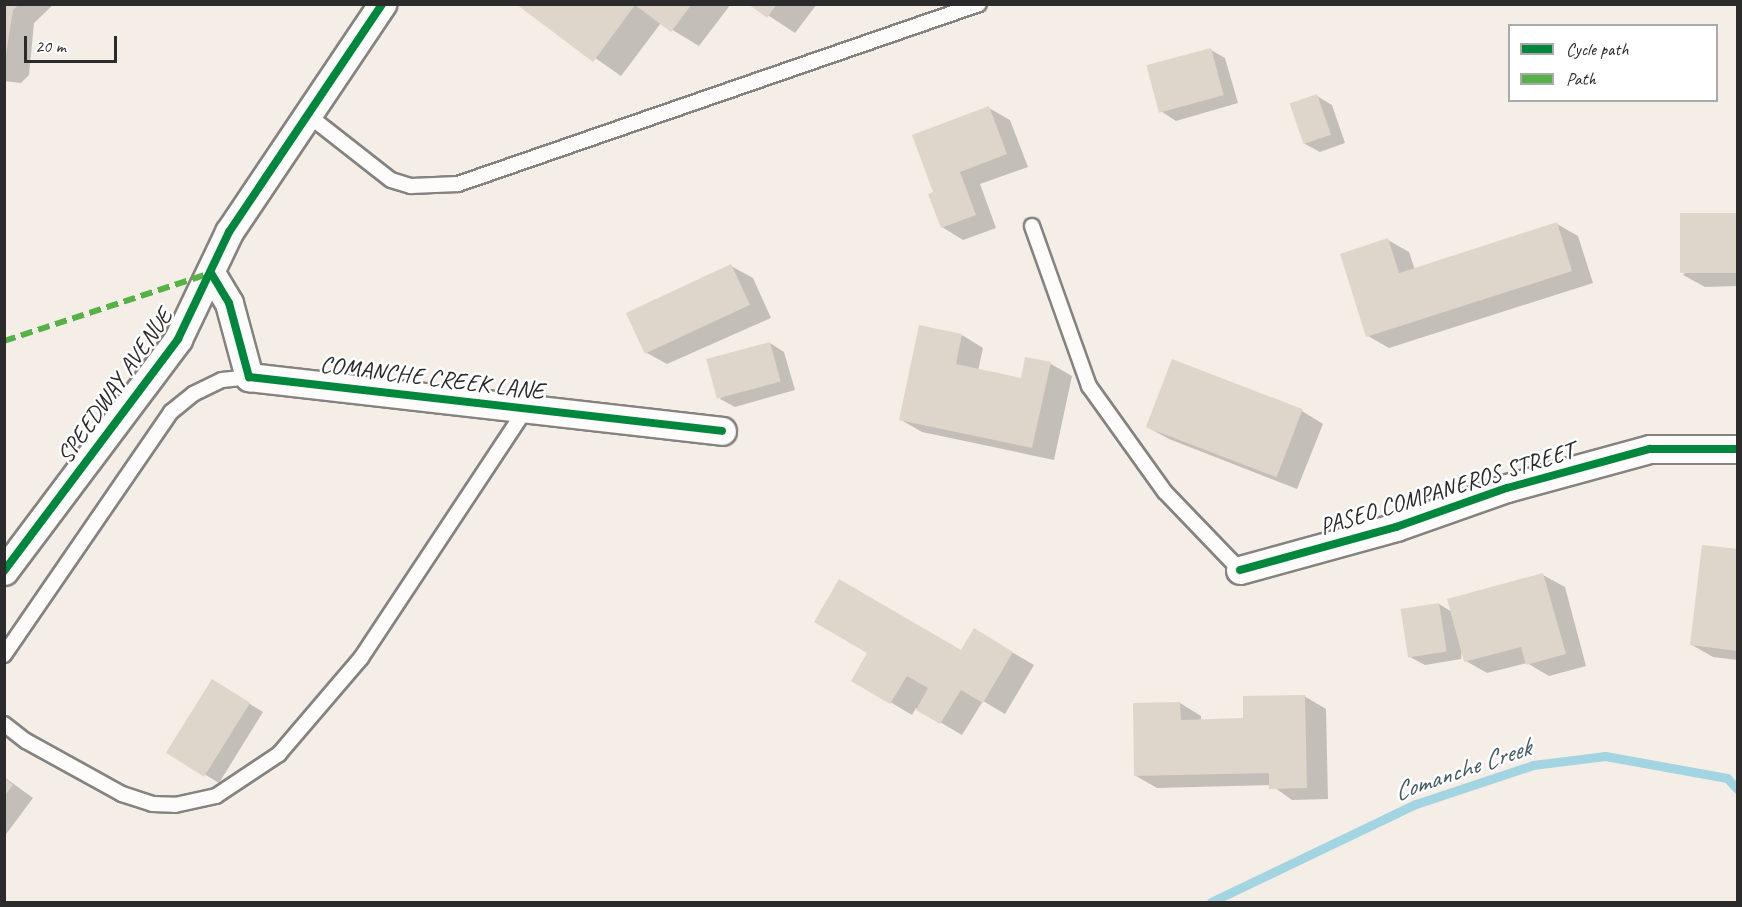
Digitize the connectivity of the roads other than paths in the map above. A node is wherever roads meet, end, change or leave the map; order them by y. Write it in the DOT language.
graph roads {
  1 [pos="382,4"];
  2 [pos="979,4"];
  3 [pos="308,115"];
  4 [pos="1032,226"];
  5 [pos="211,273"];
  6 [pos="249,377"];
  7 [pos="526,409"];
  8 [pos="722,431"];
  9 [pos="1737,449"];
  10 [pos="1239,570"];
  11 [pos="4,571"];
  12 [pos="4,655"];
  13 [pos="4,724"];
  1 -- 3 [label="street, SPEEDWAY AVENUE"];
  2 -- 3 [label="lane"];
  3 -- 5 [label="street, SPEEDWAY AVENUE"];
  4 -- 10 [label="lane"];
  5 -- 6 [label="street"];
  5 -- 11 [label="street, SPEEDWAY AVENUE"];
  6 -- 7 [label="street, COMANCHE CREEK LANE"];
  6 -- 12 [label="lane"];
  7 -- 8 [label="street, COMANCHE CREEK LANE"];
  7 -- 13 [label="lane"];
  9 -- 10 [label="street, PASEO COMPANEROS STREET"];
}
